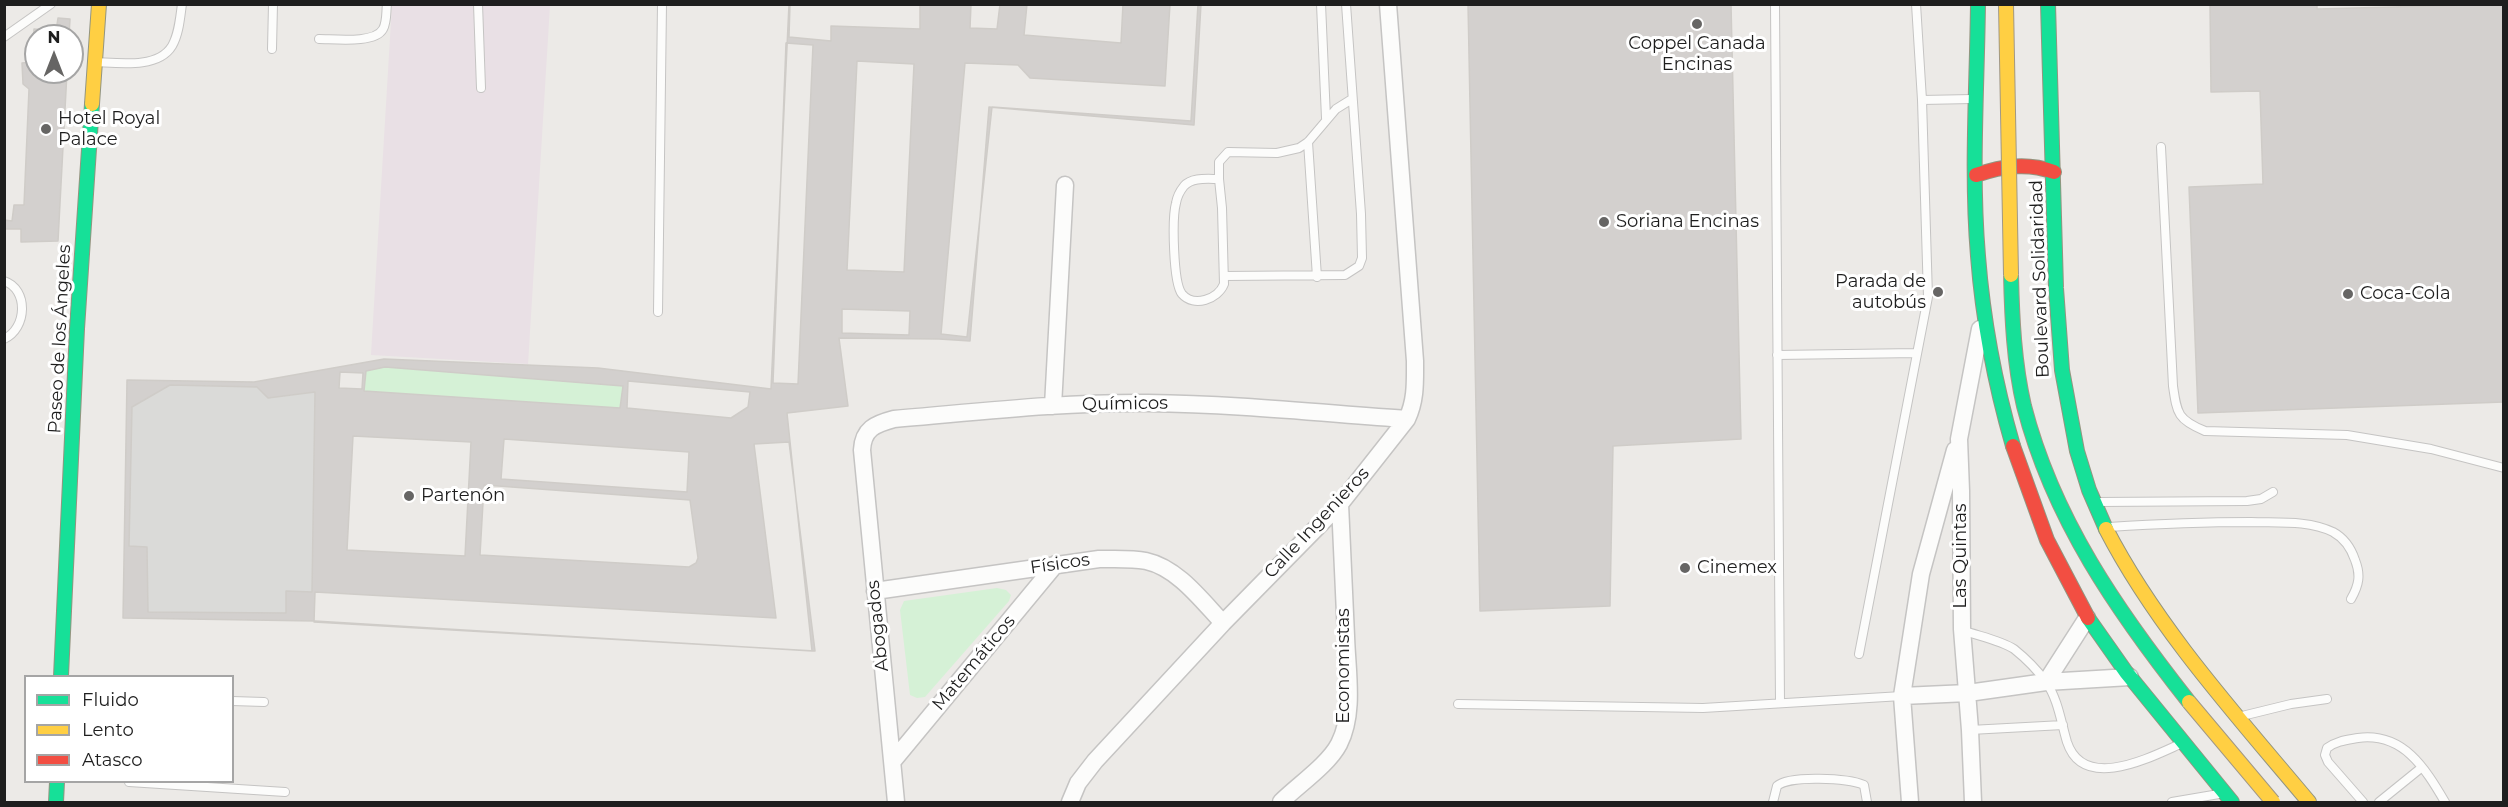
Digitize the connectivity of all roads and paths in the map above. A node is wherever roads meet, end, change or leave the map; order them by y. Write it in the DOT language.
graph roads {
  1 [pos="51,4"];
  2 [pos="99,4"];
  3 [pos="182,4"];
  4 [pos="273,4"];
  5 [pos="387,4"];
  6 [pos="478,4"];
  7 [pos="662,4"];
  8 [pos="1321,4"];
  9 [pos="1346,4"];
  10 [pos="1388,4"];
  11 [pos="1775,4"];
  12 [pos="1916,4"];
  13 [pos="1972,4"];
  14 [pos="2006,4"];
  15 [pos="2048,4"];
  16 [pos="1978,11"];
  17 [pos="4,37"];
  18 [pos="319,39"];
  19 [pos="272,49"];
  20 [pos="95,62"];
  21 [pos="481,88"];
  22 [pos="1353,99"];
  23 [pos="1975,99"];
  24 [pos="1922,100"];
  25 [pos="1326,118"];
  26 [pos="1308,142"];
  27 [pos="2161,147"];
  28 [pos="2054,172"];
  29 [pos="1976,175"];
  30 [pos="1219,179"];
  31 [pos="1065,186"];
  32 [pos="1224,276"];
  33 [pos="1317,277"];
  34 [pos="4,281"];
  35 [pos="1983,310"];
  36 [pos="658,312"];
  37 [pos="4,339"];
  38 [pos="1917,353"];
  39 [pos="1777,355"];
  40 [pos="1053,406"];
  41 [pos="1407,419"];
  42 [pos="1959,439"];
  43 [pos="861,450"];
  44 [pos="2504,468"];
  45 [pos="2272,492"];
  46 [pos="2095,502"];
  47 [pos="1340,504"];
  48 [pos="2105,528"];
  49 [pos="1056,564"];
  50 [pos="874,591"];
  51 [pos="2351,599"];
  52 [pos="2087,618"];
  53 [pos="1223,623"];
  54 [pos="1962,630"];
  55 [pos="1859,654"];
  56 [pos="61,675"];
  57 [pos="2130,677"];
  58 [pos="2046,682"];
  59 [pos="1968,693"];
  60 [pos="1902,696"];
  61 [pos="2327,699"];
  62 [pos="234,701"];
  63 [pos="264,702"];
  64 [pos="1780,703"];
  65 [pos="1458,704"];
  66 [pos="2239,716"];
  67 [pos="2063,725"];
  68 [pos="1971,730"];
  69 [pos="2183,742"];
  70 [pos="893,761"];
  71 [pos="2421,768"];
  72 [pos="57,783"];
  73 [pos="145,783"];
  74 [pos="285,792"];
  75 [pos="2228,798"];
  76 [pos="56,802"];
  77 [pos="896,802"];
  78 [pos="1070,802"];
  79 [pos="1281,802"];
  80 [pos="1773,802"];
  81 [pos="1867,802"];
  82 [pos="1910,802"];
  83 [pos="1973,802"];
  84 [pos="2172,802"];
  85 [pos="2273,802"];
  86 [pos="2309,802"];
  87 [pos="2363,802"];
  88 [pos="2379,802"];
  89 [pos="2445,802"];
  1 -- 17 [label="lane"];
  2 -- 20 [label="main road, Paseo de los Ángeles"];
  3 -- 20 [label="lane"];
  4 -- 19 [label="lane"];
  5 -- 18 [label="lane"];
  6 -- 21 [label="lane"];
  7 -- 36 [label="lane"];
  8 -- 25 [label="lane"];
  9 -- 22 [label="lane"];
  10 -- 41 [label="street, Calle Ingenieros"];
  11 -- 39 [label="lane"];
  12 -- 24 [label="lane"];
  13 -- 16 [label="main road"];
  14 -- 85 [label="main road, bridge"];
  15 -- 28 [label="main road, Boulevard Solidaridad"];
  16 -- 23 [label="main road"];
  20 -- 56 [label="main road, Paseo de los Ángeles"];
  22 -- 25 [label="lane"];
  22 -- 33 [label="lane"];
  23 -- 24 [label="lane"];
  23 -- 29 [label="main road"];
  24 -- 38 [label="lane"];
  25 -- 26 [label="lane"];
  26 -- 30 [label="lane"];
  26 -- 33 [label="lane"];
  27 -- 44 [label="lane"];
  28 -- 29 [label="main road"];
  28 -- 46 [label="main road, Boulevard Solidaridad"];
  29 -- 35 [label="main road"];
  30 -- 32 [label="lane"];
  30 -- 32 [label="lane"];
  31 -- 40 [label="street"];
  32 -- 33 [label="lane"];
  34 -- 37 [label="lane"];
  35 -- 42 [label="street, Las Quintas"];
  35 -- 52 [label="main road"];
  38 -- 39 [label="lane"];
  38 -- 55 [label="lane"];
  39 -- 64 [label="lane"];
  40 -- 41 [label="street, Químicos"];
  40 -- 43 [label="street, Químicos"];
  41 -- 47 [label="street, Calle Ingenieros"];
  42 -- 54 [label="street, Las Quintas"];
  42 -- 60 [label="street"];
  43 -- 50 [label="street, Abogados"];
  45 -- 46 [label="lane"];
  46 -- 48 [label="main road, Boulevard Solidaridad"];
  47 -- 53 [label="street, Calle Ingenieros"];
  47 -- 79 [label="street, Economistas"];
  48 -- 51 [label="lane"];
  48 -- 66 [label="main road, Boulevard Solidaridad"];
  49 -- 50 [label="street, Físicos"];
  49 -- 53 [label="street, Físicos"];
  49 -- 70 [label="street, Matemáticos"];
  50 -- 70 [label="street, Abogados"];
  52 -- 57 [label="main road"];
  52 -- 58 [label="street"];
  53 -- 78 [label="street, Calle Ingenieros"];
  54 -- 58 [label="lane"];
  54 -- 59 [label="street, Las Quintas"];
  57 -- 58 [label="street"];
  57 -- 69 [label="main road"];
  58 -- 59 [label="street"];
  58 -- 67 [label="lane"];
  59 -- 60 [label="street"];
  59 -- 68 [label="street, Las Quintas"];
  60 -- 64 [label="lane"];
  60 -- 82 [label="street"];
  61 -- 66 [label="lane"];
  62 -- 63 [label="lane"];
  64 -- 65 [label="lane"];
  66 -- 86 [label="main road, Boulevard Solidaridad"];
  67 -- 68 [label="lane"];
  67 -- 69 [label="lane"];
  68 -- 83 [label="street, Las Quintas"];
  69 -- 75 [label="main road"];
  70 -- 77 [label="street, Abogados"];
  71 -- 87 [label="lane"];
  71 -- 88 [label="lane"];
  71 -- 89 [label="lane"];
  72 -- 76 [label="main road"];
  73 -- 74 [label="lane"];
  75 -- 84 [label="lane"];
  80 -- 81 [label="lane"];
}
